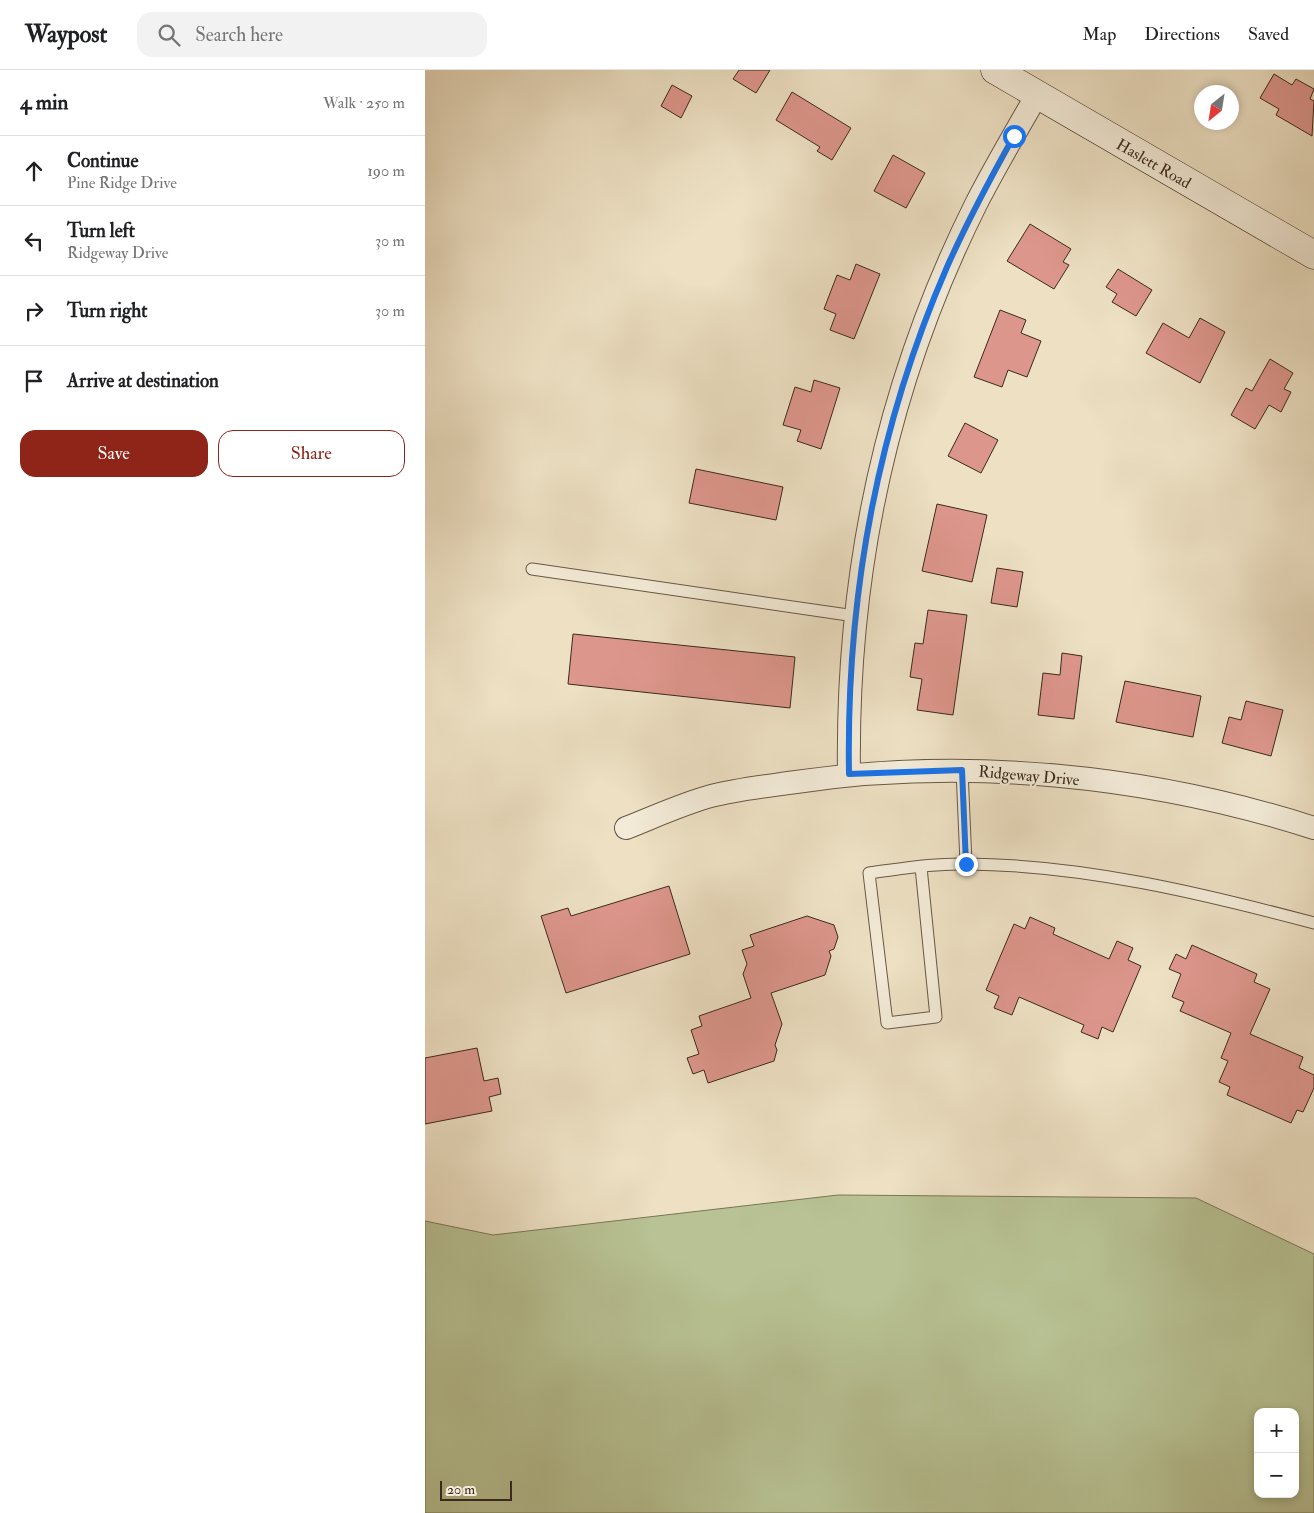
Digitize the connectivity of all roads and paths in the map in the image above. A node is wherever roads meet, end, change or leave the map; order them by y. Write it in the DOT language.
graph roads {
  1 [pos="995,70"];
  2 [pos="1037,95"];
  3 [pos="1314,255"];
  4 [pos="532,569"];
  5 [pos="855,616"];
  6 [pos="962,770"];
  7 [pos="849,774"];
  8 [pos="626,828"];
  9 [pos="1314,828"];
  10 [pos="966,864"];
  11 [pos="921,867"];
  12 [pos="1314,922"];
  1 -- 2 [label="street, Haslett Road"];
  2 -- 3 [label="street, Haslett Road"];
  2 -- 5 [label="street"];
  4 -- 5 [label="lane"];
  5 -- 7 [label="street"];
  6 -- 7 [label="street, Ridgeway Drive"];
  6 -- 9 [label="street, Ridgeway Drive"];
  6 -- 10 [label="lane"];
  7 -- 8 [label="street, Ridgeway Drive"];
  10 -- 11 [label="lane"];
  10 -- 12 [label="lane"];
  11 -- 11 [label="lane"];
}
